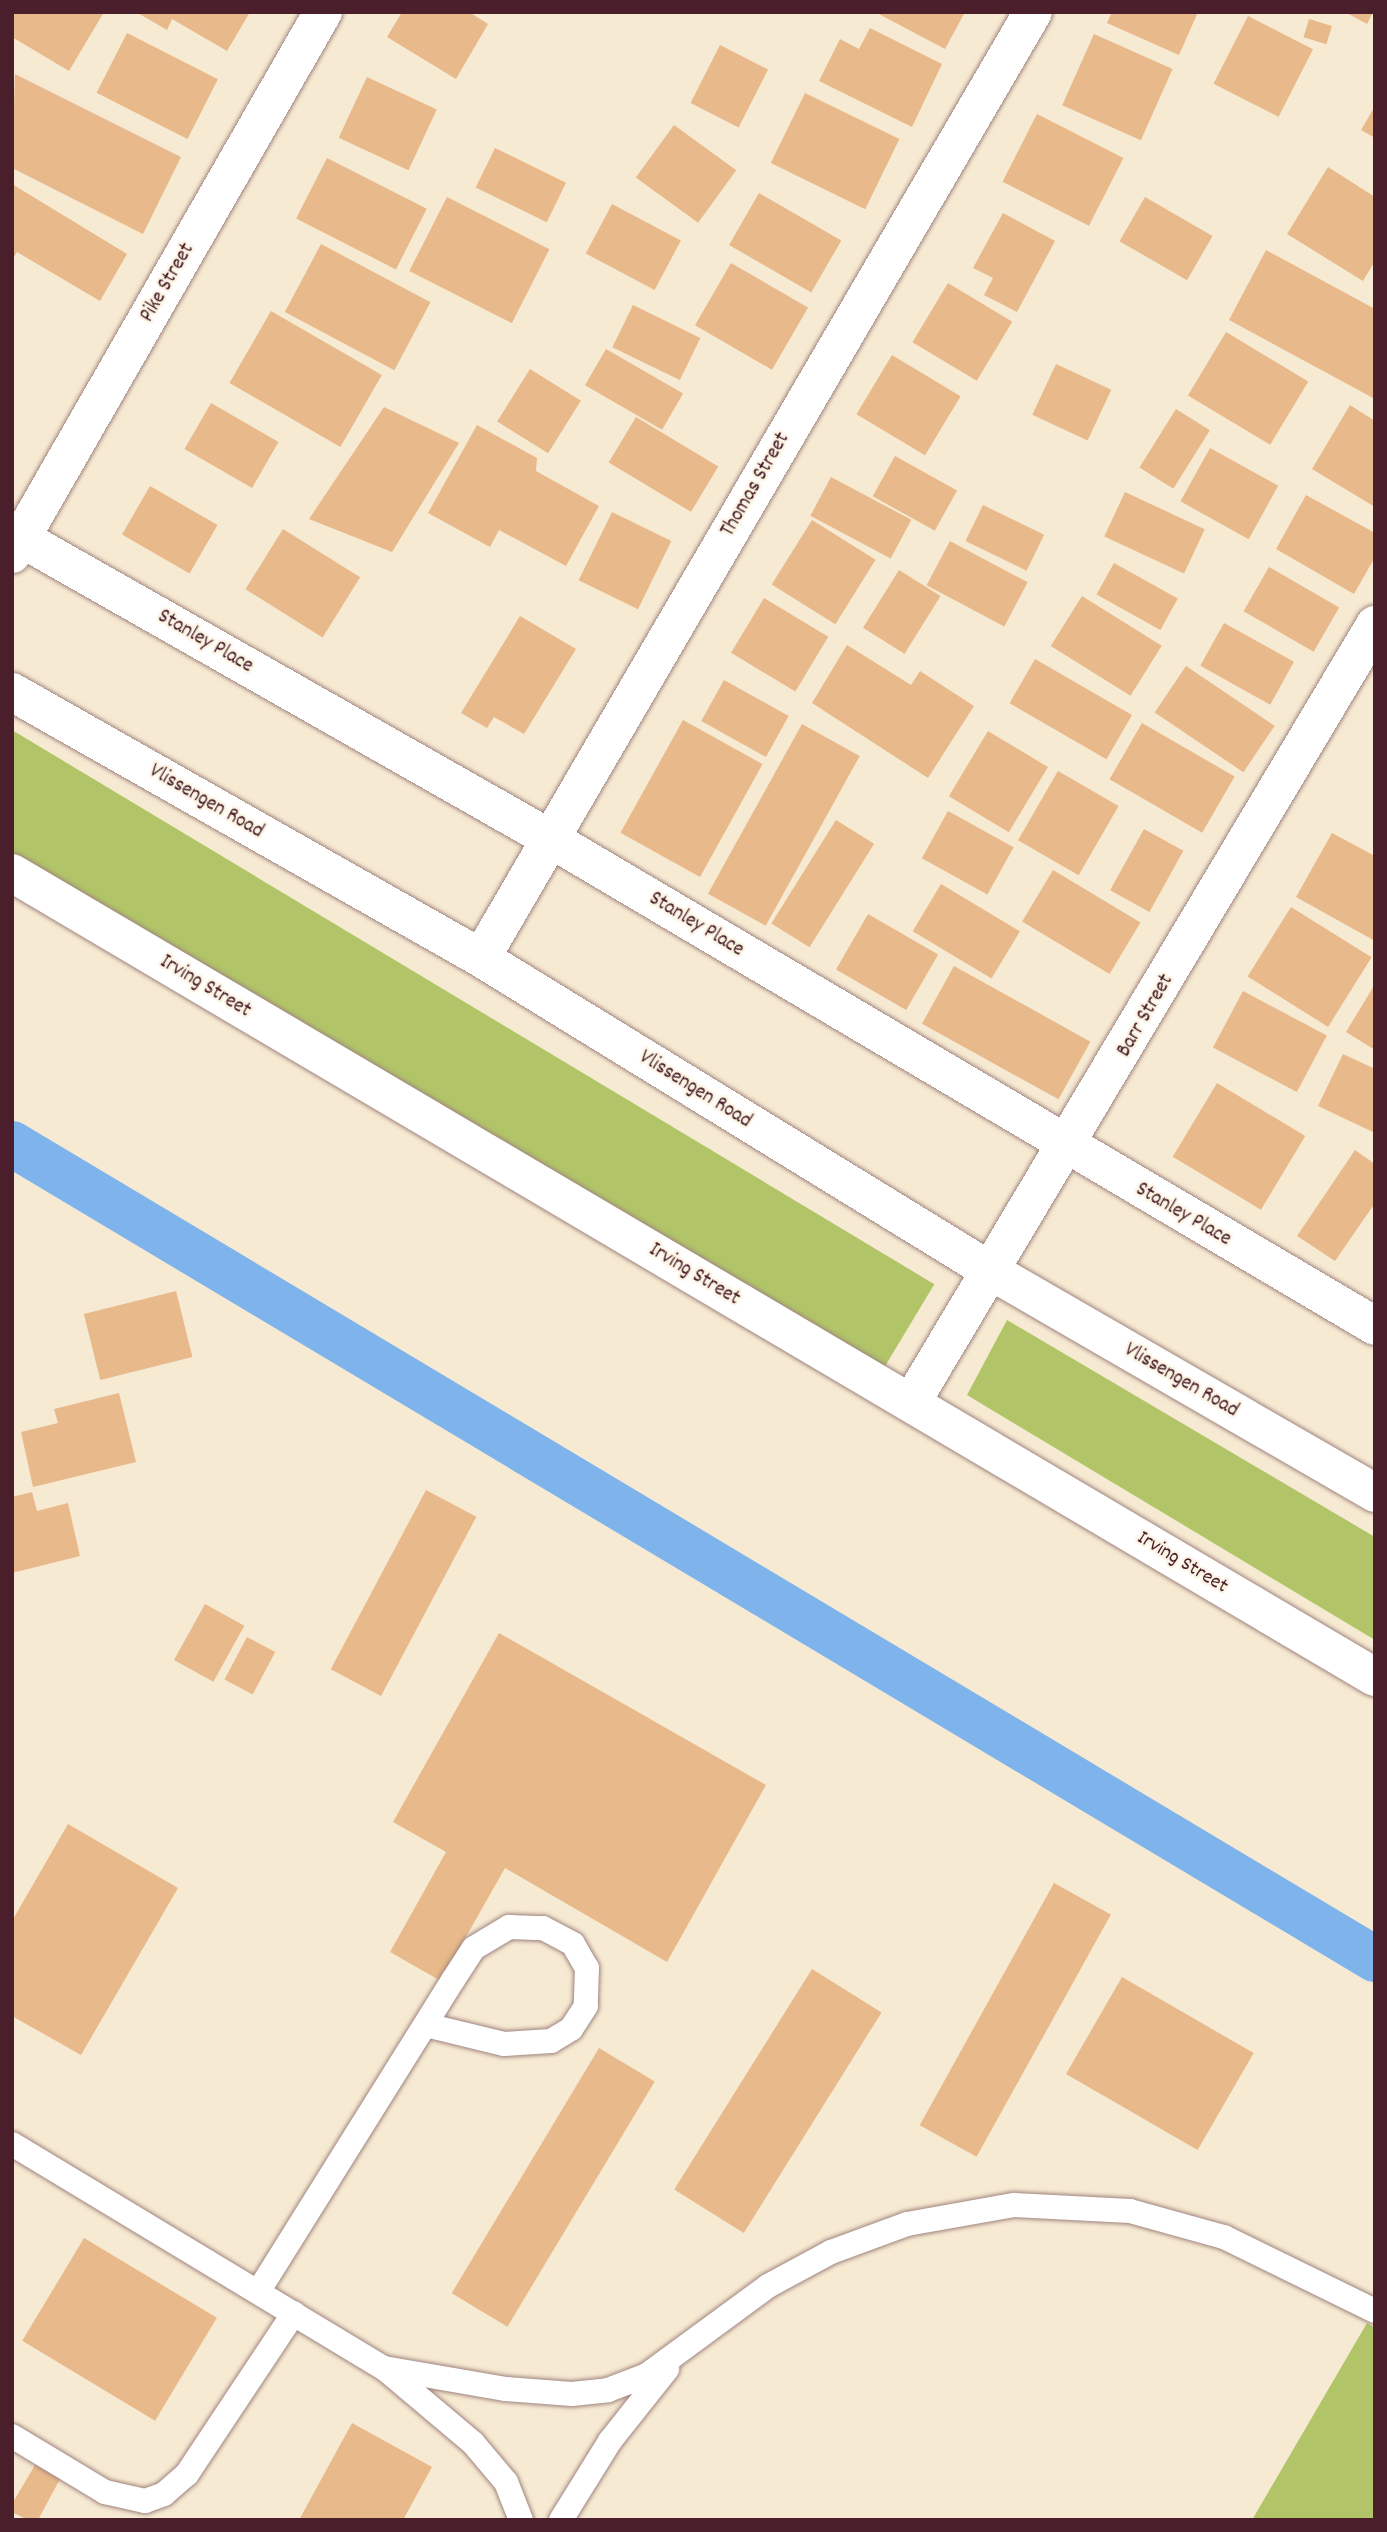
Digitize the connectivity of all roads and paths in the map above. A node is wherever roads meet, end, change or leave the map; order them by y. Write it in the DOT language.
graph roads {
  1 [pos="323,12"];
  2 [pos="1033,12"];
  3 [pos="15,541"];
  4 [pos="1375,625"];
  5 [pos="12,692"];
  6 [pos="549,838"];
  7 [pos="12,873"];
  8 [pos="481,958"];
  9 [pos="1069,1148"];
  10 [pos="989,1270"];
  11 [pos="1375,1326"];
  12 [pos="911,1403"];
  13 [pos="1375,1493"];
  14 [pos="1375,1677"];
  15 [pos="426,2025"];
  16 [pos="13,2145"];
  17 [pos="258,2292"];
  18 [pos="1375,2311"];
  19 [pos="294,2313"];
  20 [pos="689,2346"];
  21 [pos="384,2368"];
  22 [pos="12,2436"];
  23 [pos="521,2520"];
  24 [pos="561,2520"];
  1 -- 3 [label="street, Pike Street"];
  2 -- 6 [label="street, Thomas Street"];
  3 -- 6 [label="street, Stanley Place"];
  4 -- 9 [label="street, Barr Street"];
  5 -- 8 [label="street, Vlissengen Road"];
  6 -- 8 [label="street, Thomas Street"];
  6 -- 9 [label="street, Stanley Place"];
  7 -- 12 [label="street, Irving Street"];
  8 -- 10 [label="street, Vlissengen Road"];
  9 -- 10 [label="street, Barr Street"];
  9 -- 11 [label="street, Stanley Place"];
  10 -- 12 [label="street, Barr Street"];
  10 -- 13 [label="street, Vlissengen Road"];
  12 -- 14 [label="street, Irving Street"];
  15 -- 15 [label="lane"];
  15 -- 17 [label="lane"];
  16 -- 17 [label="lane"];
  17 -- 19 [label="lane"];
  18 -- 20 [label="lane"];
  19 -- 21 [label="lane"];
  19 -- 22 [label="lane"];
  20 -- 21 [label="lane"];
  20 -- 24 [label="lane"];
  21 -- 23 [label="lane"];
}
